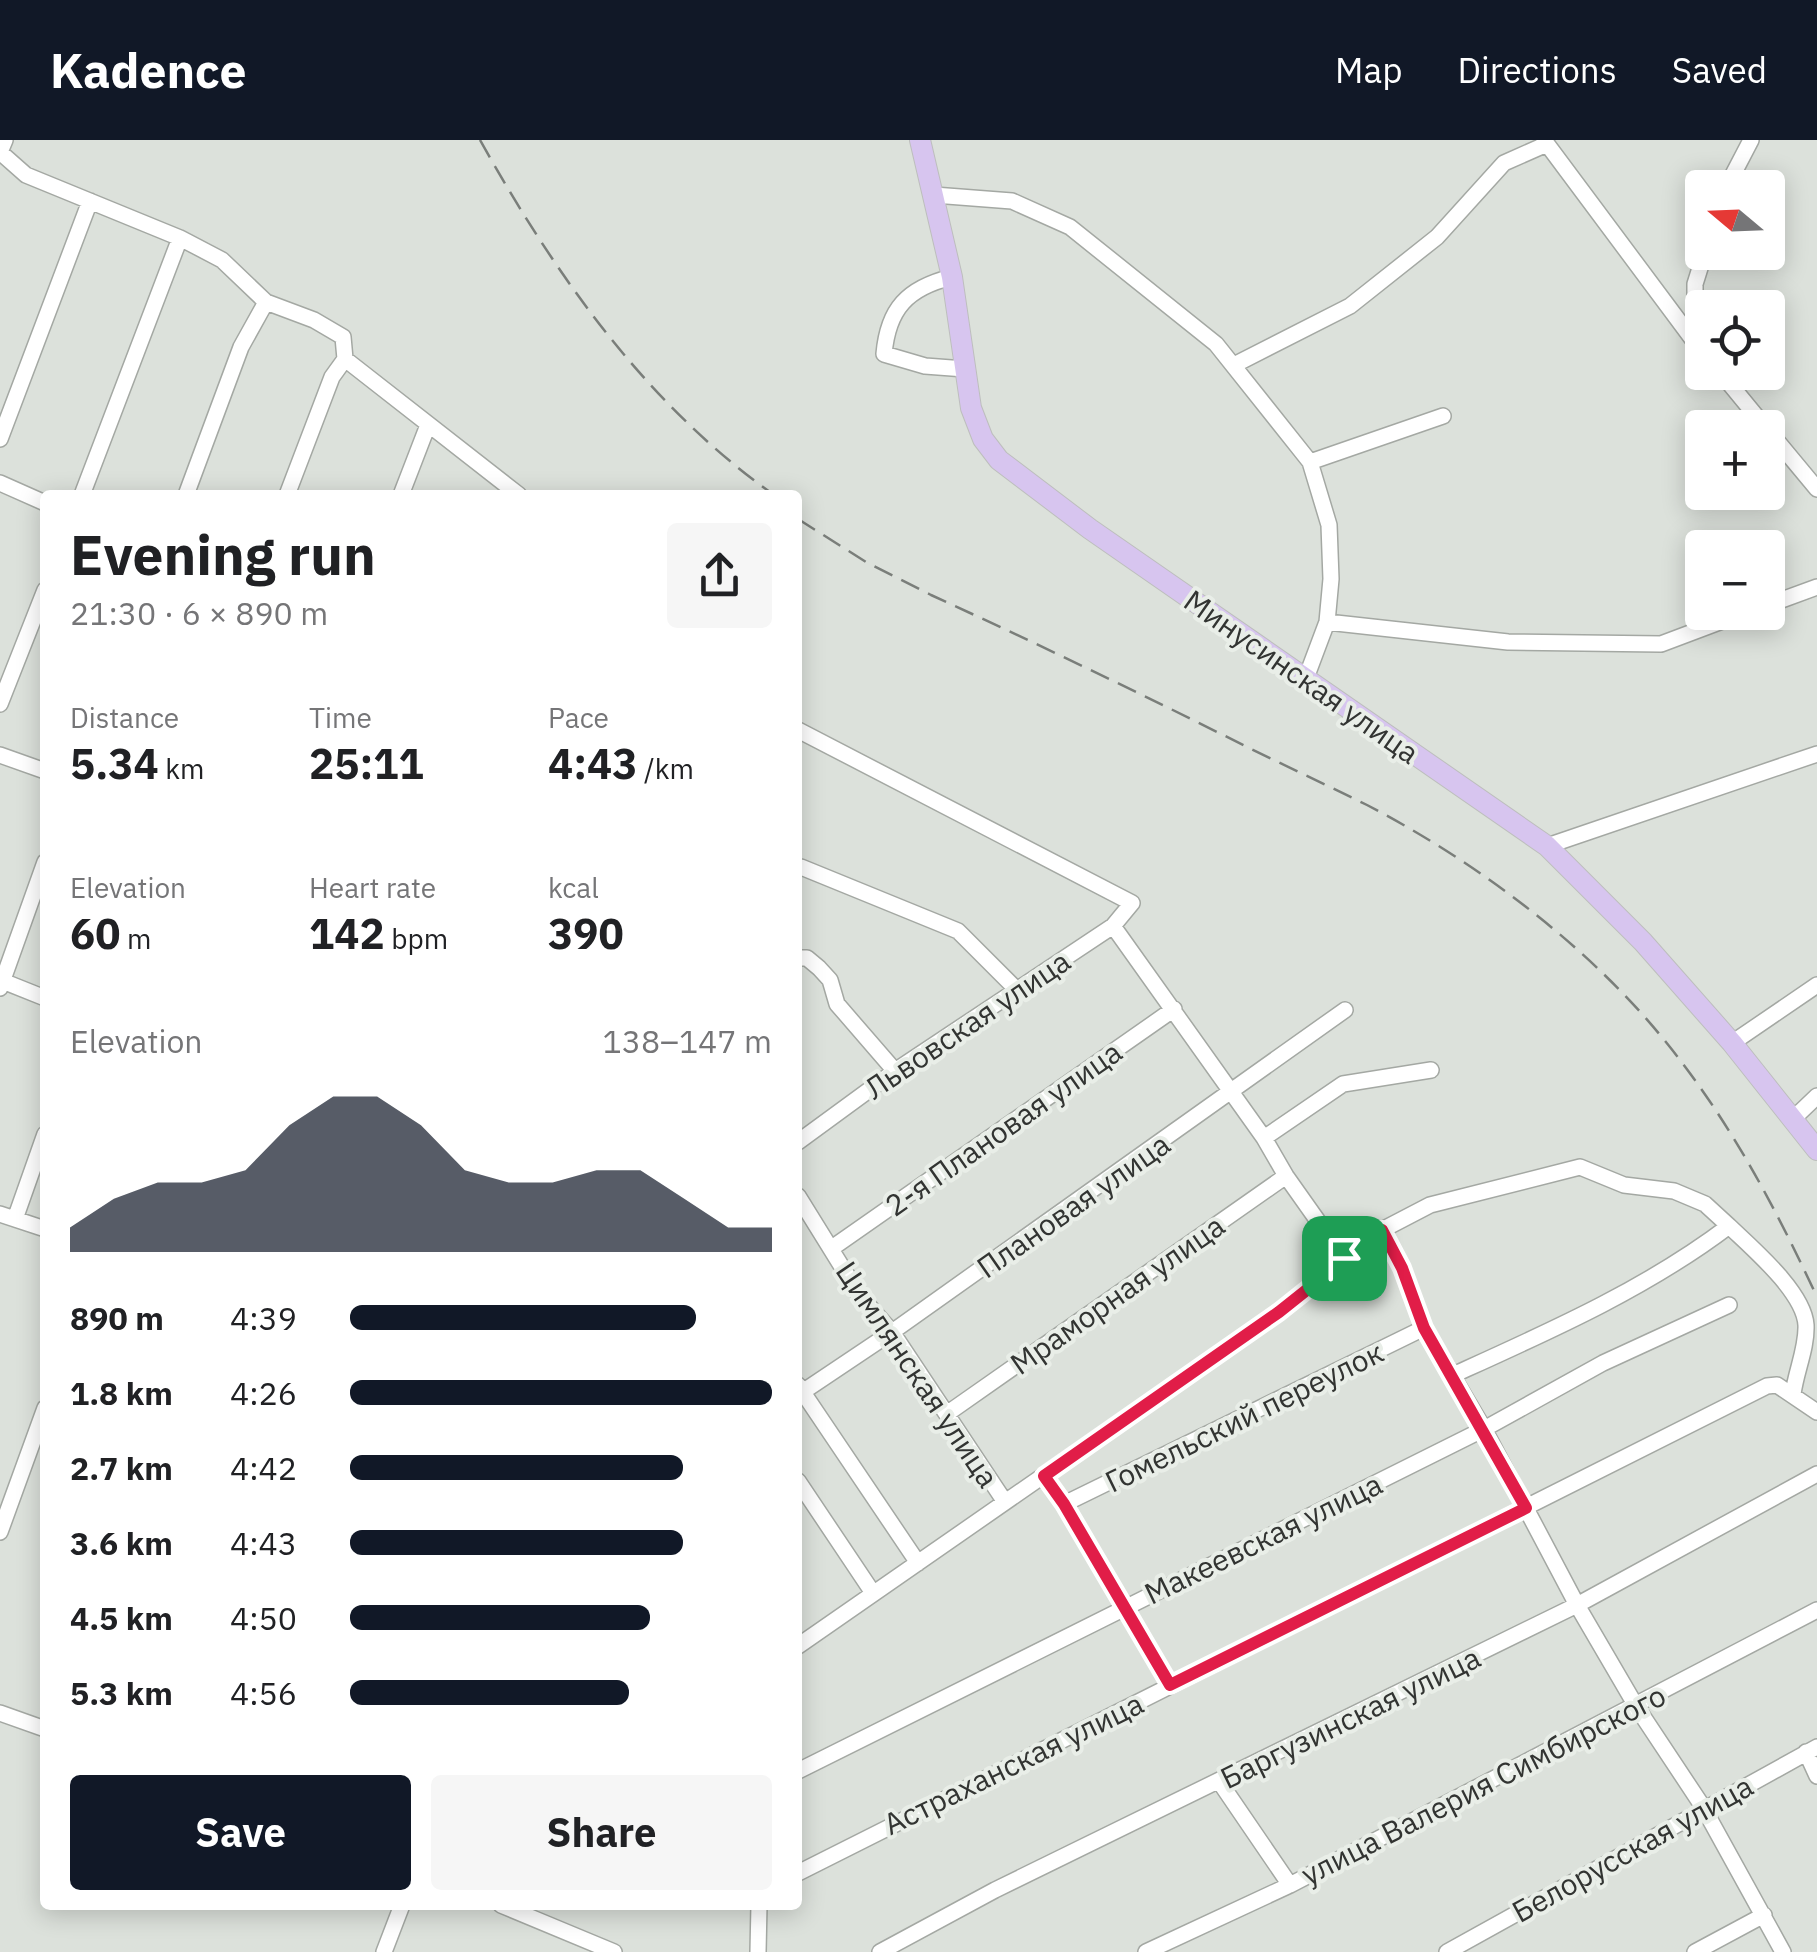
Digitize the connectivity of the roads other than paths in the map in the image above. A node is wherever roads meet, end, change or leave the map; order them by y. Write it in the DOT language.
graph roads {
  1 [pos="5,140"];
  2 [pos="920,140"];
  3 [pos="1751,140"];
  4 [pos="1546,142"];
  5 [pos="0,152"];
  6 [pos="1735,170"];
  7 [pos="934,195"];
  8 [pos="90,201"];
  9 [pos="180,238"];
  10 [pos="952,277"];
  11 [pos="266,302"];
  12 [pos="1685,329"];
  13 [pos="345,359"];
  14 [pos="1234,366"];
  15 [pos="965,369"];
  16 [pos="1735,390"];
  17 [pos="1751,410"];
  18 [pos="1443,416"];
  19 [pos="428,425"];
  20 [pos="0,440"];
  21 [pos="1785,450"];
  22 [pos="1310,462"];
  23 [pos="0,483"];
  24 [pos="1817,488"];
  25 [pos="84,490"];
  26 [pos="188,490"];
  27 [pos="289,490"];
  28 [pos="403,490"];
  29 [pos="512,490"];
  30 [pos="40,501"];
  31 [pos="1817,587"];
  32 [pos="1785,599"];
  33 [pos="40,603"];
  34 [pos="1327,622"];
  35 [pos="1698,630"];
  36 [pos="1306,678"];
  37 [pos="0,704"];
  38 [pos="802,732"];
  39 [pos="1817,754"];
  40 [pos="0,755"];
  41 [pos="40,768"];
  42 [pos="1547,846"];
  43 [pos="802,867"];
  44 [pos="40,876"];
  45 [pos="1113,926"];
  46 [pos="802,958"];
  47 [pos="1,983"];
  48 [pos="1817,985"];
  49 [pos="1016,989"];
  50 [pos="40,996"];
  51 [pos="1174,1009"];
  52 [pos="1346,1010"];
  53 [pos="1732,1042"];
  54 [pos="1431,1070"];
  55 [pos="896,1072"];
  56 [pos="1232,1093"];
  57 [pos="1817,1096"];
  58 [pos="1794,1118"];
  59 [pos="1264,1138"];
  60 [pos="802,1139"];
  61 [pos="40,1145"];
  62 [pos="1817,1150"];
  63 [pos="1286,1176"];
  64 [pos="802,1202"];
  65 [pos="8,1216"];
  66 [pos="1730,1226"];
  67 [pos="40,1227"];
  68 [pos="1382,1230"];
  69 [pos="832,1248"];
  70 [pos="1344,1258"];
  71 [pos="1728,1305"];
  72 [pos="1424,1328"];
  73 [pos="892,1332"];
  74 [pos="1453,1375"];
  75 [pos="802,1388"];
  76 [pos="802,1394"];
  77 [pos="1794,1394"];
  78 [pos="1817,1412"];
  79 [pos="948,1413"];
  80 [pos="40,1422"];
  81 [pos="1484,1429"];
  82 [pos="1817,1474"];
  83 [pos="1044,1476"];
  84 [pos="802,1487"];
  85 [pos="1005,1502"];
  86 [pos="1064,1504"];
  87 [pos="1526,1508"];
  88 [pos="0,1532"];
  89 [pos="918,1563"];
  90 [pos="873,1593"];
  91 [pos="1577,1605"];
  92 [pos="1123,1608"];
  93 [pos="1817,1610"];
  94 [pos="802,1643"];
  95 [pos="1170,1685"];
  96 [pos="1636,1706"];
  97 [pos="0,1712"];
  98 [pos="40,1727"];
  99 [pos="1811,1749"];
  100 [pos="802,1770"];
  101 [pos="1817,1776"];
  102 [pos="1220,1782"];
  103 [pos="1703,1807"];
  104 [pos="802,1871"];
  105 [pos="1290,1885"];
  106 [pos="400,1910"];
  107 [pos="512,1910"];
  108 [pos="759,1910"];
  109 [pos="1764,1915"];
  110 [pos="384,1952"];
  111 [pos="614,1952"];
  112 [pos="758,1952"];
  113 [pos="880,1952"];
  114 [pos="1146,1952"];
  115 [pos="1448,1952"];
  116 [pos="1694,1952"];
  117 [pos="1783,1952"];
  1 -- 5 [label="street"];
  2 -- 7 [label="main road, Минусинская улица"];
  3 -- 6 [label="street"];
  4 -- 12 [label="street"];
  4 -- 14 [label="street"];
  5 -- 8 [label="street"];
  7 -- 10 [label="main road, Минусинская улица"];
  7 -- 14 [label="street"];
  8 -- 9 [label="street"];
  8 -- 20 [label="street"];
  9 -- 11 [label="street"];
  9 -- 25 [label="street"];
  10 -- 15 [label="main road, Минусинская улица"];
  10 -- 15 [label="street"];
  11 -- 13 [label="street"];
  11 -- 26 [label="street"];
  13 -- 19 [label="street"];
  13 -- 27 [label="street"];
  14 -- 22 [label="street"];
  15 -- 36 [label="main road, Минусинская улица"];
  16 -- 17 [label="street"];
  18 -- 22 [label="street"];
  19 -- 28 [label="street"];
  19 -- 29 [label="street"];
  21 -- 24 [label="street"];
  22 -- 34 [label="street"];
  23 -- 30 [label="street"];
  31 -- 32 [label="street"];
  33 -- 37 [label="street"];
  34 -- 35 [label="street"];
  34 -- 36 [label="street"];
  36 -- 42 [label="main road, Минусинская улица"];
  38 -- 45 [label="street, Львовская улица"];
  39 -- 42 [label="street"];
  40 -- 41 [label="street"];
  42 -- 53 [label="main road, Минусинская улица"];
  43 -- 49 [label="street"];
  44 -- 47 [label="street"];
  45 -- 49 [label="street, Львовская улица"];
  45 -- 51 [label="street"];
  46 -- 55 [label="street"];
  47 -- 50 [label="street"];
  48 -- 53 [label="street"];
  49 -- 55 [label="street, Львовская улица"];
  51 -- 56 [label="street"];
  51 -- 69 [label="street, 2-я Плановая улица"];
  52 -- 56 [label="street, Плановая улица"];
  53 -- 58 [label="main road, Минусинская улица"];
  54 -- 59 [label="street"];
  55 -- 60 [label="street, Львовская улица"];
  56 -- 59 [label="street"];
  56 -- 73 [label="street, Плановая улица"];
  57 -- 58 [label="street"];
  58 -- 62 [label="main road, Минусинская улица"];
  59 -- 63 [label="street"];
  61 -- 65 [label="street"];
  63 -- 70 [label="street"];
  63 -- 79 [label="street, Мраморная улица"];
  64 -- 69 [label="street, Цимлянская улица"];
  65 -- 67 [label="street"];
  66 -- 68 [label="street"];
  66 -- 74 [label="street"];
  66 -- 77 [label="street"];
  68 -- 70 [label="street"];
  68 -- 72 [label="street"];
  69 -- 73 [label="street, Цимлянская улица"];
  70 -- 83 [label="street"];
  71 -- 81 [label="street, Макеевская улица"];
  72 -- 74 [label="street"];
  72 -- 86 [label="street, Гомельский переулок"];
  73 -- 75 [label="street, Плановая улица"];
  73 -- 79 [label="street, Цимлянская улица"];
  74 -- 81 [label="street"];
  76 -- 89 [label="street"];
  77 -- 78 [label="street"];
  77 -- 87 [label="street, Астраханская улица"];
  79 -- 85 [label="street, Цимлянская улица"];
  80 -- 88 [label="street"];
  81 -- 87 [label="street"];
  81 -- 92 [label="street, Макеевская улица"];
  82 -- 91 [label="street, Баргузинская улица"];
  83 -- 85 [label="street"];
  83 -- 86 [label="street"];
  84 -- 90 [label="street"];
  85 -- 89 [label="street"];
  86 -- 92 [label="street"];
  87 -- 91 [label="street"];
  87 -- 95 [label="street, Астраханская улица"];
  89 -- 90 [label="street"];
  90 -- 94 [label="street"];
  91 -- 96 [label="street"];
  91 -- 102 [label="street, Баргузинская улица"];
  92 -- 95 [label="street"];
  92 -- 100 [label="street, Макеевская улица"];
  93 -- 96 [label="street, улица Валерия Симбирского"];
  95 -- 104 [label="street, Астраханская улица"];
  96 -- 103 [label="street"];
  96 -- 105 [label="street, улица Валерия Симбирского"];
  97 -- 98 [label="street"];
  99 -- 101 [label="street"];
  99 -- 103 [label="street, Белорусская улица"];
  102 -- 105 [label="street"];
  102 -- 113 [label="street, Баргузинская улица"];
  103 -- 109 [label="street"];
  103 -- 115 [label="street, Белорусская улица"];
  105 -- 114 [label="street, улица Валерия Симбирского"];
  106 -- 110 [label="street"];
  107 -- 111 [label="street"];
  108 -- 112 [label="street"];
  109 -- 116 [label="street"];
  109 -- 117 [label="street"];
}
